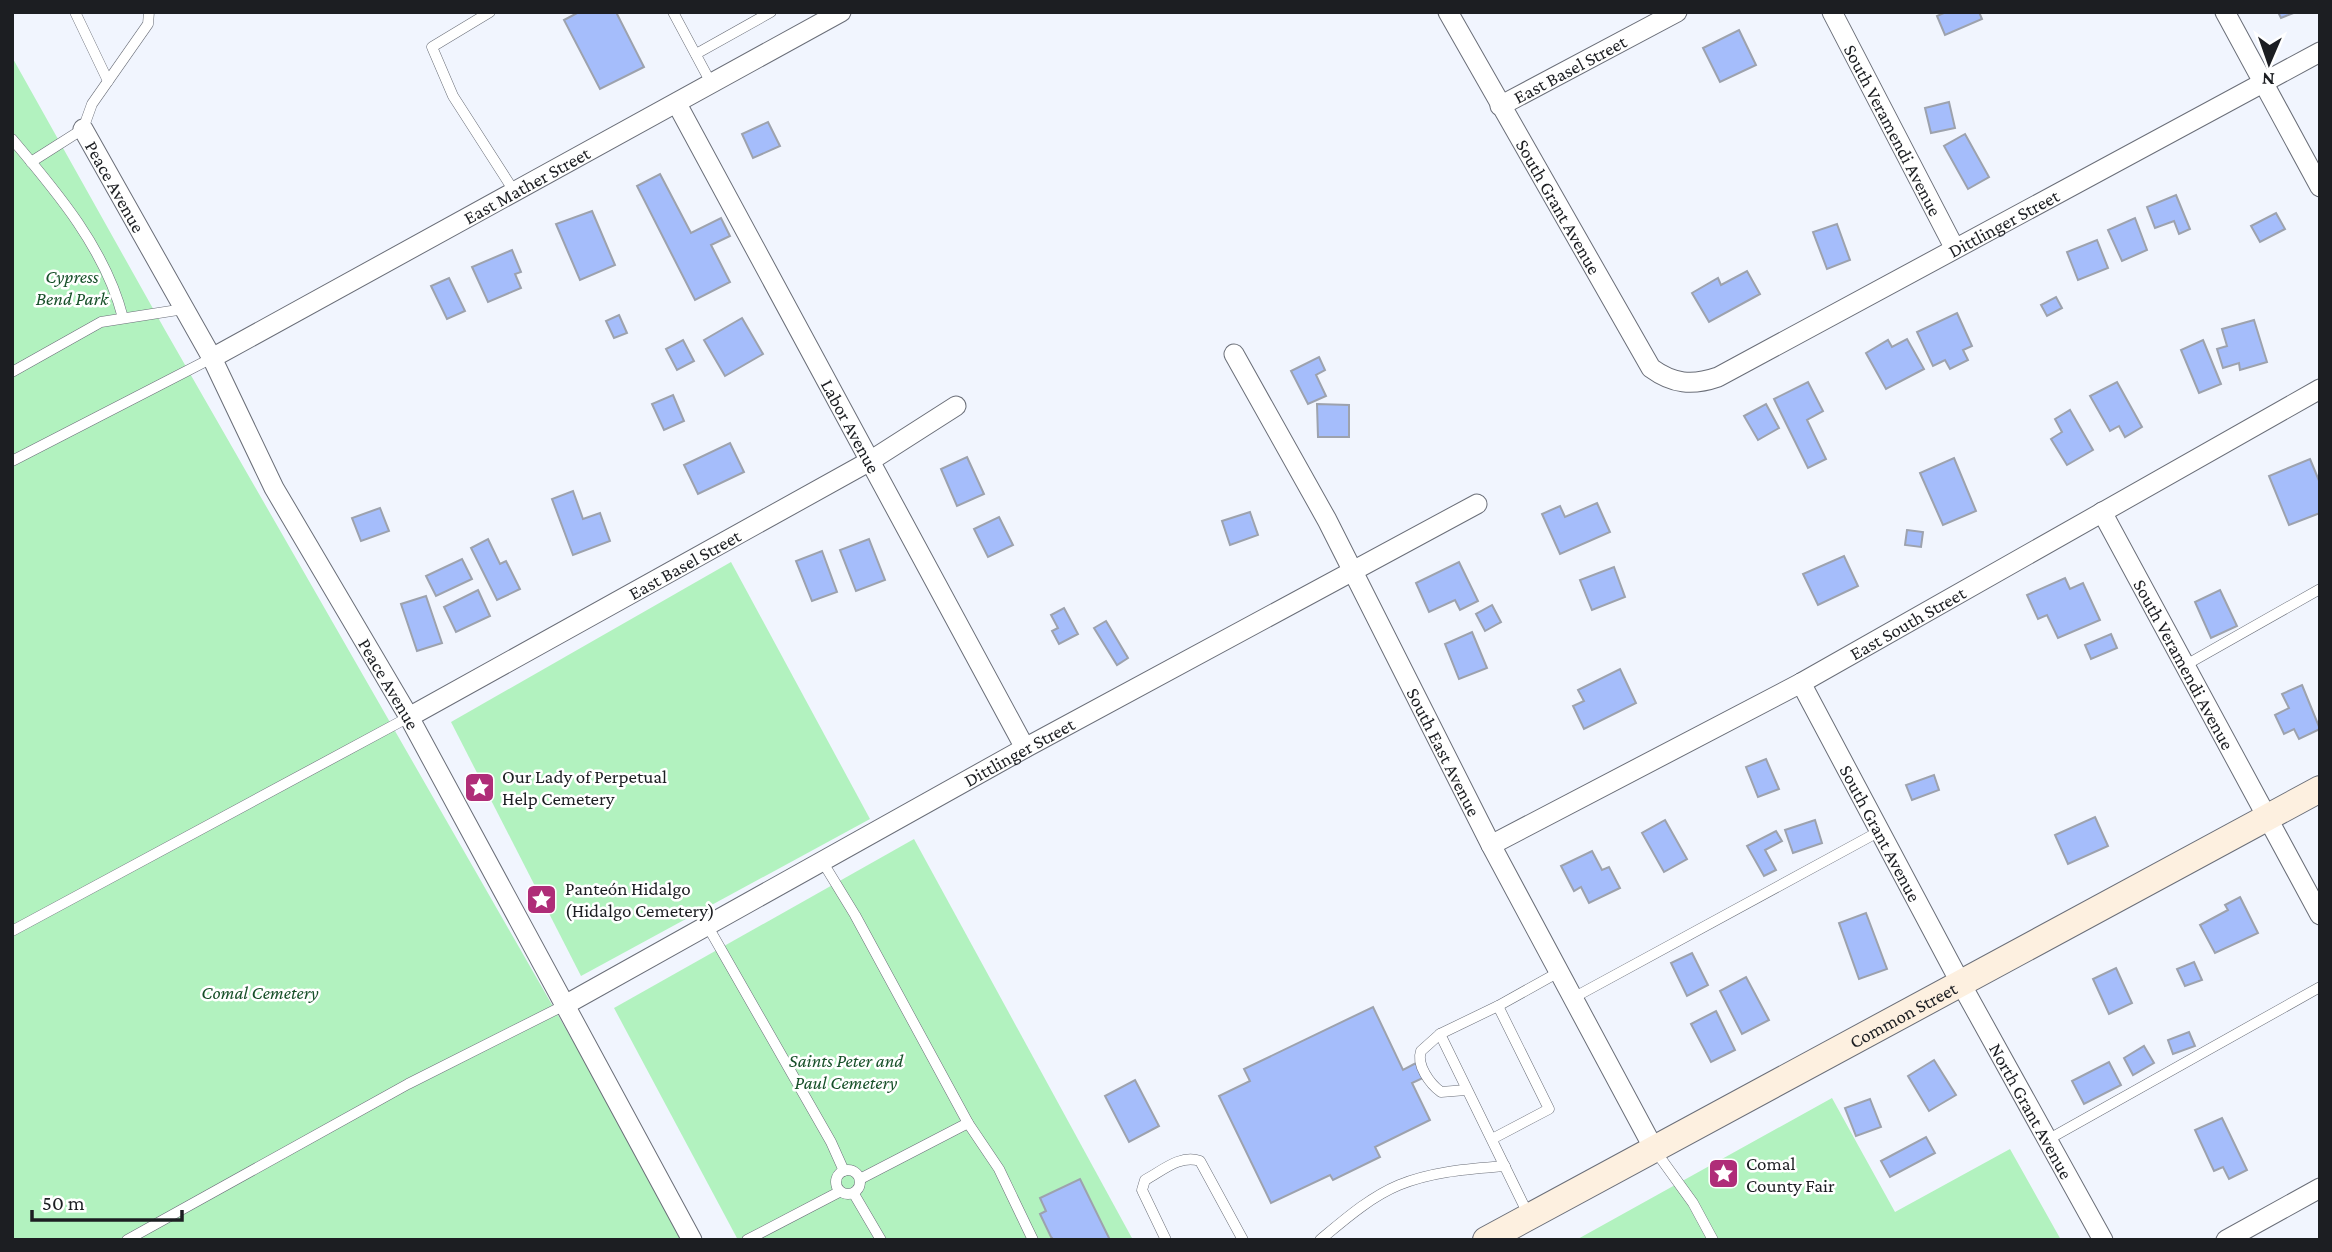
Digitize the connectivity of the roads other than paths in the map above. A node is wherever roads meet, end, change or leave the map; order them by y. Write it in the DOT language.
graph roads {
  1 [pos="75,12"];
  2 [pos="149,12"];
  3 [pos="490,12"];
  4 [pos="673,12"];
  5 [pos="771,12"];
  6 [pos="841,12"];
  7 [pos="1448,12"];
  8 [pos="1677,12"];
  9 [pos="1832,12"];
  10 [pos="2225,12"];
  11 [pos="2320,52"];
  12 [pos="696,54"];
  13 [pos="108,81"];
  14 [pos="2263,82"];
  15 [pos="711,83"];
  16 [pos="677,104"];
  17 [pos="1500,106"];
  18 [pos="83,129"];
  19 [pos="12,139"];
  20 [pos="31,162"];
  21 [pos="2320,187"];
  22 [pos="514,191"];
  23 [pos="1954,247"];
  24 [pos="184,309"];
  25 [pos="123,318"];
  26 [pos="1234,354"];
  27 [pos="212,358"];
  28 [pos="12,372"];
  29 [pos="1684,383"];
  30 [pos="2320,389"];
  31 [pos="956,406"];
  32 [pos="12,461"];
  33 [pos="870,461"];
  34 [pos="1477,504"];
  35 [pos="2102,512"];
  36 [pos="1354,571"];
  37 [pos="2320,589"];
  38 [pos="2184,666"];
  39 [pos="1801,683"];
  40 [pos="409,717"];
  41 [pos="1025,748"];
  42 [pos="2320,789"];
  43 [pos="2266,819"];
  44 [pos="1880,831"];
  45 [pos="1491,845"];
  46 [pos="822,860"];
  47 [pos="2320,915"];
  48 [pos="708,925"];
  49 [pos="12,931"];
  50 [pos="1559,972"];
  51 [pos="1960,982"];
  52 [pos="2320,987"];
  53 [pos="1573,998"];
  54 [pos="565,1004"];
  55 [pos="1498,1006"];
  56 [pos="1440,1034"];
  57 [pos="1466,1090"];
  58 [pos="968,1123"];
  59 [pos="1492,1139"];
  60 [pos="2049,1139"];
  61 [pos="1654,1149"];
  62 [pos="1505,1166"];
  63 [pos="844,1171"];
  64 [pos="860,1179"];
  65 [pos="2320,1188"];
  66 [pos="839,1192"];
  67 [pos="854,1194"];
  68 [pos="1529,1217"];
  69 [pos="127,1240"];
  70 [pos="692,1240"];
  71 [pos="747,1240"];
  72 [pos="881,1240"];
  73 [pos="1033,1240"];
  74 [pos="1166,1240"];
  75 [pos="1243,1240"];
  76 [pos="1320,1240"];
  77 [pos="1486,1240"];
  78 [pos="1713,1240"];
  79 [pos="2103,1240"];
  80 [pos="2226,1240"];
  1 -- 13 [label="lane"];
  2 -- 13 [label="lane"];
  3 -- 22 [label="lane"];
  4 -- 12 [label="lane"];
  5 -- 12 [label="lane"];
  6 -- 15 [label="street, East Mather Street"];
  7 -- 17 [label="street, South Grant Avenue"];
  8 -- 17 [label="street, East Basel Street"];
  9 -- 23 [label="street, South Veramendi Avenue"];
  10 -- 14 [label="street"];
  11 -- 14 [label="street, Dittlinger Street"];
  12 -- 15 [label="lane"];
  13 -- 18 [label="lane"];
  14 -- 21 [label="street"];
  14 -- 23 [label="street, Dittlinger Street"];
  15 -- 16 [label="street, East Mather Street"];
  16 -- 22 [label="street, East Mather Street"];
  16 -- 33 [label="street, Labor Avenue"];
  17 -- 29 [label="street, South Grant Avenue"];
  18 -- 20 [label="lane"];
  18 -- 24 [label="street, Peace Avenue"];
  19 -- 20 [label="lane"];
  20 -- 25 [label="lane"];
  22 -- 27 [label="street, East Mather Street"];
  23 -- 29 [label="street, Dittlinger Street"];
  24 -- 25 [label="lane"];
  24 -- 27 [label="street, Peace Avenue"];
  25 -- 28 [label="lane"];
  26 -- 36 [label="street, South East Avenue"];
  27 -- 32 [label="lane"];
  27 -- 40 [label="street, Peace Avenue"];
  30 -- 35 [label="street, East South Street"];
  31 -- 33 [label="street, East Basel Street"];
  33 -- 40 [label="street, East Basel Street"];
  33 -- 41 [label="street, Labor Avenue"];
  34 -- 36 [label="street, Dittlinger Street"];
  35 -- 38 [label="street, South Veramendi Avenue"];
  35 -- 39 [label="street, East South Street"];
  36 -- 41 [label="street, Dittlinger Street"];
  36 -- 45 [label="street, South East Avenue"];
  37 -- 38 [label="lane"];
  38 -- 43 [label="street, South Veramendi Avenue"];
  39 -- 44 [label="street, South Grant Avenue"];
  39 -- 45 [label="street, East South Street"];
  40 -- 49 [label="lane"];
  40 -- 54 [label="street, Peace Avenue"];
  41 -- 46 [label="street, Dittlinger Street"];
  42 -- 43 [label="main road, Common Street"];
  43 -- 47 [label="street, South Veramendi Avenue"];
  43 -- 51 [label="main road, Common Street"];
  44 -- 51 [label="street, South Grant Avenue"];
  44 -- 53 [label="lane"];
  45 -- 50 [label="street, South East Avenue"];
  46 -- 48 [label="street, Dittlinger Street"];
  46 -- 58 [label="lane"];
  48 -- 54 [label="street, Dittlinger Street"];
  48 -- 63 [label="lane"];
  50 -- 53 [label="street, South East Avenue"];
  50 -- 55 [label="lane"];
  51 -- 60 [label="street, North Grant Avenue"];
  51 -- 61 [label="main road, Common Street"];
  52 -- 60 [label="lane"];
  53 -- 61 [label="street, South East Avenue"];
  54 -- 69 [label="lane"];
  54 -- 70 [label="street, Peace Avenue"];
  55 -- 56 [label="lane"];
  55 -- 59 [label="lane"];
  56 -- 57 [label="lane"];
  56 -- 57 [label="lane"];
  57 -- 59 [label="lane"];
  58 -- 64 [label="lane"];
  58 -- 73 [label="lane"];
  59 -- 62 [label="lane"];
  60 -- 79 [label="street, North Grant Avenue"];
  61 -- 68 [label="main road, Common Street"];
  61 -- 78 [label="lane"];
  62 -- 68 [label="lane"];
  62 -- 76 [label="lane"];
  63 -- 64 [label="lane"];
  63 -- 66 [label="lane"];
  64 -- 67 [label="lane"];
  65 -- 80 [label="street"];
  66 -- 67 [label="lane"];
  66 -- 71 [label="lane"];
  67 -- 72 [label="lane"];
  68 -- 77 [label="main road, Common Street"];
  74 -- 75 [label="lane"];
}
